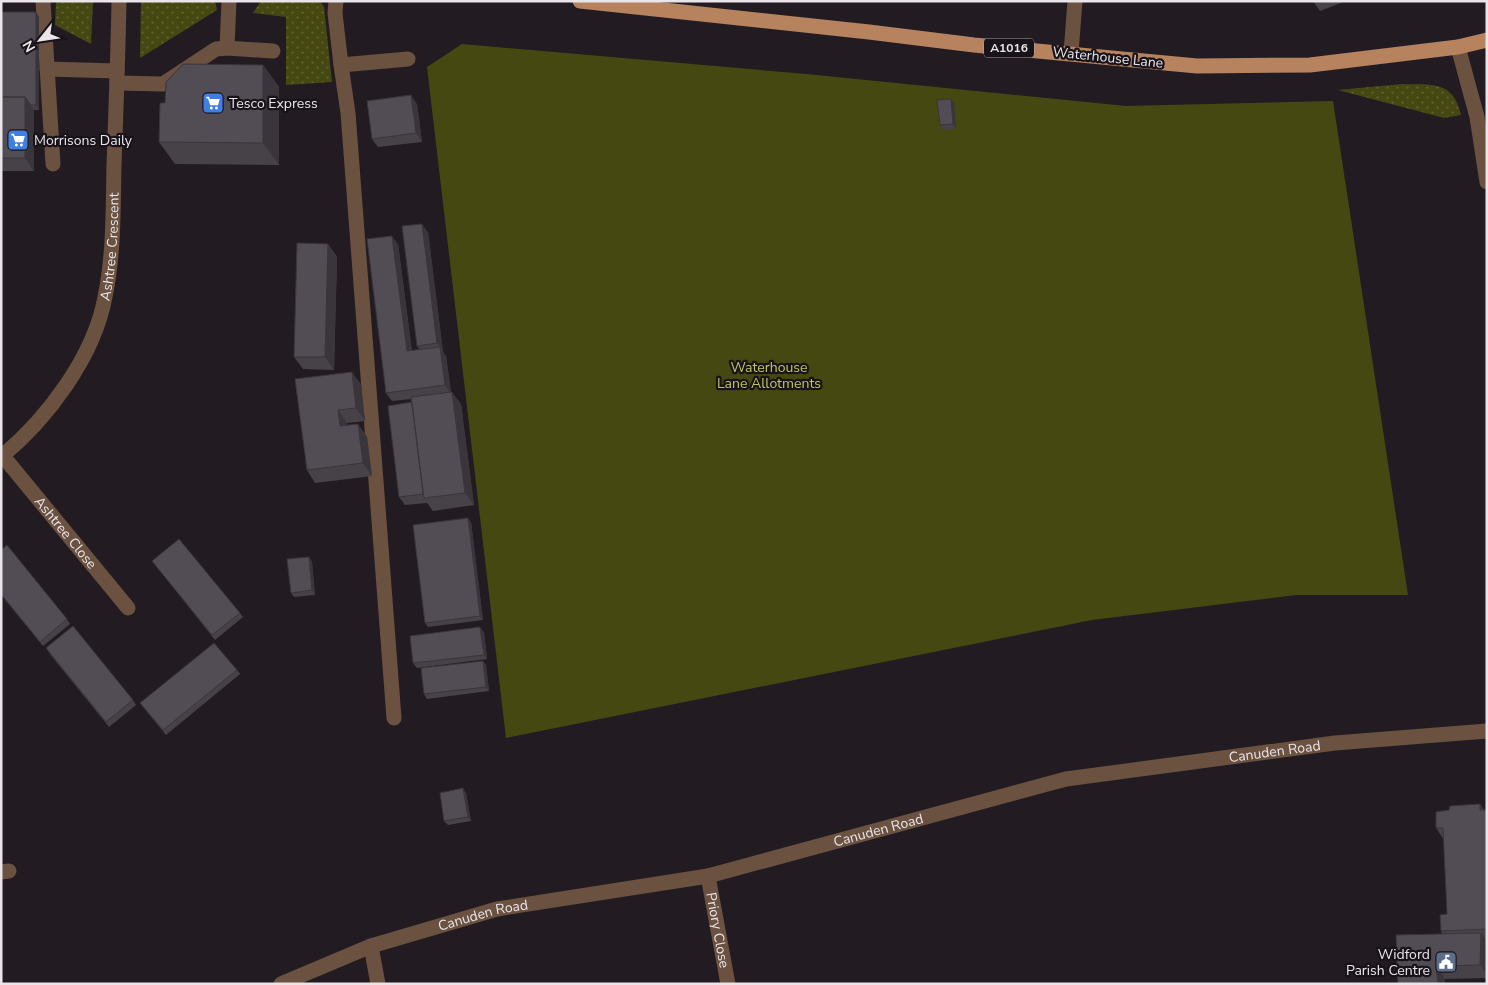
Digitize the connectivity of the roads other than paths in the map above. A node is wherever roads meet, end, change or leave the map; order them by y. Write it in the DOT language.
graph roads {
  1 [pos="43,1"];
  2 [pos="119,1"];
  3 [pos="229,1"];
  4 [pos="336,1"];
  5 [pos="580,1"];
  6 [pos="1075,1"];
  7 [pos="1487,40"];
  8 [pos="1458,47"];
  9 [pos="227,48"];
  10 [pos="273,51"];
  11 [pos="1071,53"];
  12 [pos="408,59"];
  13 [pos="44,62"];
  14 [pos="341,65"];
  15 [pos="117,77"];
  16 [pos="1482,116"];
  17 [pos="53,164"];
  18 [pos="1487,182"];
  19 [pos="2,457"];
  20 [pos="128,608"];
  21 [pos="394,718"];
  22 [pos="1487,731"];
  23 [pos="708,876"];
  24 [pos="371,946"];
  25 [pos="282,984"];
  26 [pos="378,984"];
  27 [pos="728,984"];
  1 -- 13 [label="street"];
  2 -- 15 [label="street, Ashtree Crescent"];
  3 -- 9 [label="street"];
  4 -- 14 [label="street"];
  5 -- 11 [label="main road, Waterhouse Lane / A1016"];
  6 -- 11 [label="street"];
  7 -- 8 [label="main road, Waterhouse Lane / A1016"];
  8 -- 11 [label="main road, Waterhouse Lane / A1016"];
  8 -- 16 [label="street"];
  9 -- 10 [label="street"];
  9 -- 15 [label="street"];
  12 -- 14 [label="street"];
  13 -- 15 [label="street"];
  13 -- 17 [label="street"];
  14 -- 21 [label="street"];
  15 -- 19 [label="street, Ashtree Crescent"];
  16 -- 18 [label="street"];
  19 -- 20 [label="street, Ashtree Close"];
  22 -- 23 [label="street, Canuden Road"];
  23 -- 24 [label="street, Canuden Road"];
  23 -- 27 [label="street, Priory Close"];
  24 -- 25 [label="street, Canuden Road"];
  24 -- 26 [label="street"];
}
